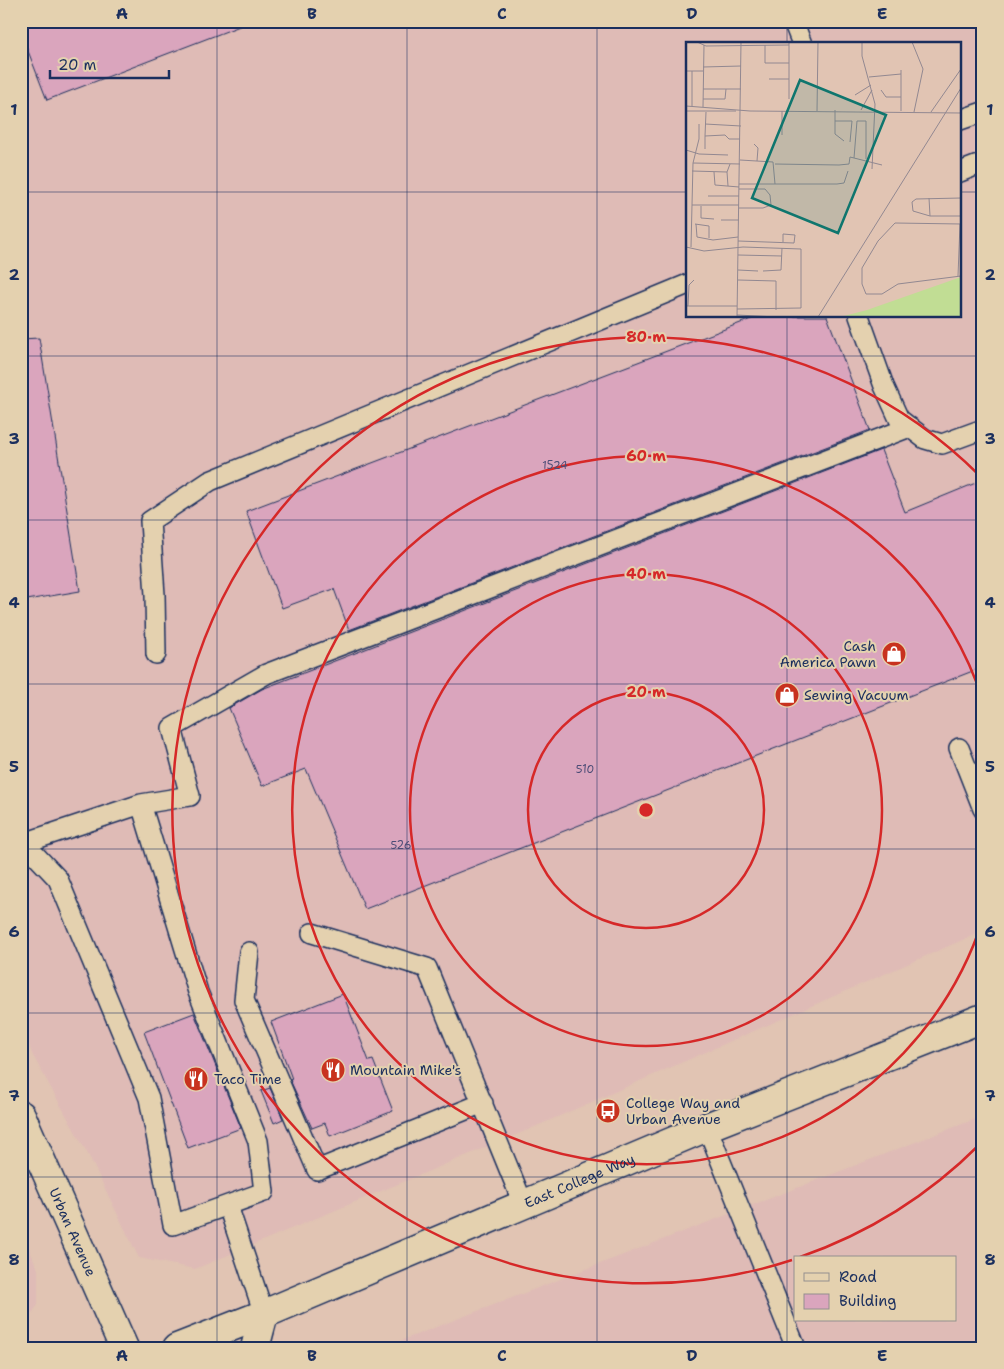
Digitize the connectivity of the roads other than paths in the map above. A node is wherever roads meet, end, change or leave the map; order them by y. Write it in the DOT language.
graph roads {
  1 [pos="793,21"];
  2 [pos="801,42"];
  3 [pos="983,112"];
  4 [pos="962,119"];
  5 [pos="983,163"];
  6 [pos="962,171"];
  7 [pos="686,285"];
  8 [pos="860,318"];
  9 [pos="910,427"];
  10 [pos="983,429"];
  11 [pos="156,654"];
  12 [pos="959,748"];
  13 [pos="141,804"];
  14 [pos="983,809"];
  15 [pos="23,844"];
  16 [pos="312,933"];
  17 [pos="249,952"];
  18 [pos="983,1018"];
  19 [pos="483,1103"];
  20 [pos="21,1116"];
  21 [pos="708,1127"];
  22 [pos="228,1206"];
  23 [pos="524,1206"];
  24 [pos="264,1314"];
  25 [pos="124,1348"];
  26 [pos="177,1348"];
  27 [pos="255,1348"];
  28 [pos="796,1348"];
  1 -- 2 [label="lane"];
  3 -- 4 [label="lane"];
  5 -- 6 [label="lane"];
  7 -- 11 [label="lane"];
  8 -- 9 [label="lane"];
  9 -- 10 [label="lane"];
  9 -- 13 [label="lane"];
  12 -- 14 [label="lane"];
  13 -- 15 [label="lane"];
  13 -- 22 [label="lane"];
  15 -- 22 [label="lane"];
  16 -- 19 [label="lane"];
  17 -- 19 [label="lane"];
  18 -- 21 [label="main road, East College Way"];
  19 -- 23 [label="lane"];
  20 -- 25 [label="main road, Urban Avenue"];
  21 -- 23 [label="main road, East College Way"];
  21 -- 28 [label="lane"];
  22 -- 24 [label="lane"];
  23 -- 24 [label="main road, East College Way"];
  24 -- 26 [label="main road, East College Way"];
  24 -- 27 [label="main road"];
}
